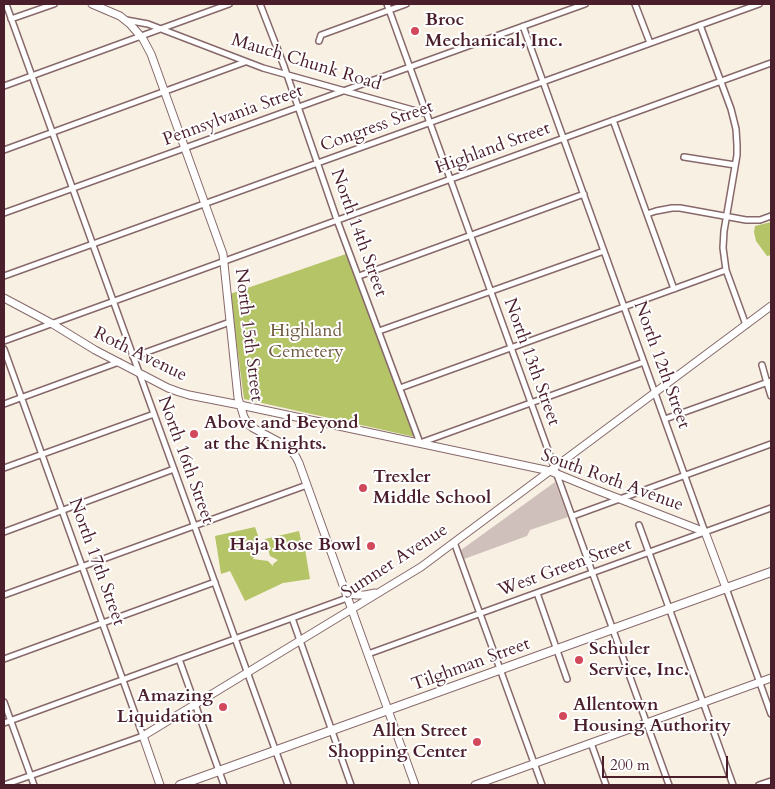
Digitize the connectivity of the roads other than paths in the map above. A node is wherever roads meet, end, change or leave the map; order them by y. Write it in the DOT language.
graph roads {
  1 [pos="6,4"];
  2 [pos="54,4"];
  3 [pos="92,4"];
  4 [pos="229,4"];
  5 [pos="260,4"];
  6 [pos="406,4"];
  7 [pos="585,4"];
  8 [pos="635,4"];
  9 [pos="759,4"];
  10 [pos="388,7"];
  11 [pos="11,19"];
  12 [pos="126,20"];
  13 [pos="175,23"];
  14 [pos="700,25"];
  15 [pos="523,26"];
  16 [pos="159,29"];
  17 [pos="141,36"];
  18 [pos="177,36"];
  19 [pos="319,41"];
  20 [pos="650,43"];
  21 [pos="246,62"];
  22 [pos="771,63"];
  23 [pos="410,66"];
  24 [pos="32,75"];
  25 [pos="286,75"];
  26 [pos="721,81"];
  27 [pos="543,82"];
  28 [pos="4,86"];
  29 [pos="343,91"];
  30 [pos="164,92"];
  31 [pos="298,107"];
  32 [pos="427,114"];
  33 [pos="613,120"];
  34 [pos="430,122"];
  35 [pos="52,132"];
  36 [pos="563,138"];
  37 [pos="185,148"];
  38 [pos="4,150"];
  39 [pos="684,156"];
  40 [pos="317,163"];
  41 [pos="735,165"];
  42 [pos="451,179"];
  43 [pos="72,188"];
  44 [pos="584,194"];
  45 [pos="205,204"];
  46 [pos="4,213"];
  47 [pos="647,214"];
  48 [pos="771,216"];
  49 [pos="726,217"];
  50 [pos="337,220"];
  51 [pos="471,236"];
  52 [pos="93,244"];
  53 [pos="604,251"];
  54 [pos="223,260"];
  55 [pos="726,270"];
  56 [pos="4,276"];
  57 [pos="358,276"];
  58 [pos="674,289"];
  59 [pos="491,291"];
  60 [pos="4,298"];
  61 [pos="113,301"];
  62 [pos="771,306"];
  63 [pos="624,307"];
  64 [pos="230,322"];
  65 [pos="51,324"];
  66 [pos="746,325"];
  67 [pos="379,332"];
  68 [pos="4,340"];
  69 [pos="511,348"];
  70 [pos="4,349"];
  71 [pos="133,357"];
  72 [pos="119,362"];
  73 [pos="644,362"];
  74 [pos="762,365"];
  75 [pos="139,373"];
  76 [pos="769,382"];
  77 [pos="400,388"];
  78 [pos="655,393"];
  79 [pos="771,396"];
  80 [pos="21,398"];
  81 [pos="532,403"];
  82 [pos="4,404"];
  83 [pos="240,405"];
  84 [pos="154,414"];
  85 [pos="664,419"];
  86 [pos="420,443"];
  87 [pos="771,444"];
  88 [pos="42,455"];
  89 [pos="4,468"];
  90 [pos="174,469"];
  91 [pos="553,469"];
  92 [pos="558,475"];
  93 [pos="685,476"];
  94 [pos="307,486"];
  95 [pos="620,499"];
  96 [pos="771,508"];
  97 [pos="62,511"];
  98 [pos="573,516"];
  99 [pos="639,525"];
  100 [pos="194,526"];
  101 [pos="4,532"];
  102 [pos="705,532"];
  103 [pos="454,542"];
  104 [pos="649,553"];
  105 [pos="82,567"];
  106 [pos="771,572"];
  107 [pos="593,573"];
  108 [pos="215,582"];
  109 [pos="344,588"];
  110 [pos="726,588"];
  111 [pos="381,592"];
  112 [pos="537,593"];
  113 [pos="4,595"];
  114 [pos="348,598"];
  115 [pos="352,609"];
  116 [pos="670,609"];
  117 [pos="480,613"];
  118 [pos="292,618"];
  119 [pos="102,623"];
  120 [pos="613,629"];
  121 [pos="236,638"];
  122 [pos="300,640"];
  123 [pos="557,649"];
  124 [pos="368,654"];
  125 [pos="4,659"];
  126 [pos="179,659"];
  127 [pos="501,670"];
  128 [pos="248,672"];
  129 [pos="771,678"];
  130 [pos="122,679"];
  131 [pos="567,679"];
  132 [pos="760,682"];
  133 [pos="4,702"];
  134 [pos="703,702"];
  135 [pos="195,704"];
  136 [pos="388,711"];
  137 [pos="771,714"];
  138 [pos="10,720"];
  139 [pos="4,723"];
  140 [pos="647,723"];
  141 [pos="332,731"];
  142 [pos="143,736"];
  143 [pos="591,743"];
  144 [pos="276,750"];
  145 [pos="535,764"];
  146 [pos="219,771"];
  147 [pos="30,776"];
  148 [pos="771,781"];
  149 [pos="4,785"];
  150 [pos="34,785"];
  151 [pos="160,785"];
  152 [pos="180,785"];
  153 [pos="224,785"];
  154 [pos="288,785"];
  155 [pos="351,785"];
  156 [pos="416,785"];
  157 [pos="475,785"];
  158 [pos="542,785"];
  159 [pos="606,785"];
  160 [pos="670,785"];
  161 [pos="733,785"];
  162 [pos="759,785"];
  1 -- 11 [label="street, North 16th Street"];
  2 -- 11 [label="street"];
  3 -- 12 [label="main road, Mauch Chunk Road"];
  4 -- 13 [label="street"];
  5 -- 25 [label="street, North 14th Street"];
  6 -- 10 [label="street"];
  7 -- 15 [label="street, Pennsylvania Street"];
  8 -- 20 [label="street"];
  9 -- 14 [label="street, Congress Street"];
  10 -- 19 [label="street"];
  10 -- 23 [label="street, North 13th Street"];
  11 -- 24 [label="street, North 16th Street"];
  12 -- 16 [label="street, Mauch Chunk Road"];
  12 -- 17 [label="main road, Mauch Chunk Road"];
  13 -- 16 [label="street"];
  13 -- 18 [label="street"];
  14 -- 20 [label="street, Congress Street"];
  14 -- 26 [label="street"];
  15 -- 23 [label="street, Pennsylvania Street"];
  15 -- 27 [label="street, North 12th Street"];
  16 -- 17 [label="street"];
  16 -- 18 [label="street, Mauch Chunk Road"];
  17 -- 24 [label="street"];
  17 -- 30 [label="main road, North 15th Street"];
  18 -- 21 [label="street, Mauch Chunk Road"];
  20 -- 27 [label="street, Congress Street"];
  21 -- 25 [label="street, Mauch Chunk Road"];
  21 -- 30 [label="street"];
  22 -- 26 [label="street, Highland Street"];
  23 -- 29 [label="street, Pennsylvania Street"];
  23 -- 32 [label="street, North 13th Street"];
  24 -- 28 [label="street"];
  24 -- 35 [label="street, North 16th Street"];
  25 -- 29 [label="street, Mauch Chunk Road"];
  25 -- 31 [label="street, North 14th Street"];
  26 -- 33 [label="street, Highland Street"];
  26 -- 41 [label="street"];
  27 -- 34 [label="street, Congress Street"];
  27 -- 36 [label="street, North 12th Street"];
  29 -- 31 [label="street, Pennsylvania Street"];
  29 -- 32 [label="street, Mauch Chunk Road"];
  30 -- 35 [label="street"];
  30 -- 37 [label="main road, North 15th Street"];
  31 -- 37 [label="street, Pennsylvania Street"];
  31 -- 40 [label="street, North 14th Street"];
  32 -- 34 [label="street, North 13th Street"];
  33 -- 36 [label="street, Highland Street"];
  33 -- 47 [label="street"];
  34 -- 40 [label="street, Congress Street"];
  34 -- 42 [label="street, North 13th Street"];
  35 -- 38 [label="street"];
  35 -- 43 [label="street, North 16th Street"];
  36 -- 42 [label="street, Highland Street"];
  36 -- 44 [label="street, North 12th Street"];
  37 -- 43 [label="street, Pennsylvania Street"];
  37 -- 45 [label="main road, North 15th Street"];
  39 -- 41 [label="street"];
  40 -- 45 [label="street, Congress Street"];
  40 -- 50 [label="street, North 14th Street"];
  41 -- 49 [label="street"];
  42 -- 50 [label="street, Highland Street"];
  42 -- 51 [label="street, North 13th Street"];
  43 -- 46 [label="street, Pennsylvania Street"];
  43 -- 52 [label="street, North 16th Street"];
  44 -- 51 [label="street"];
  44 -- 53 [label="street, North 12th Street"];
  45 -- 52 [label="street, Congress Street"];
  45 -- 54 [label="main road, North 15th Street"];
  47 -- 49 [label="street"];
  47 -- 58 [label="street"];
  48 -- 49 [label="street"];
  49 -- 55 [label="street"];
  50 -- 54 [label="street, Highland Street"];
  50 -- 57 [label="street, North 14th Street"];
  51 -- 57 [label="street"];
  51 -- 59 [label="street, North 13th Street"];
  52 -- 56 [label="street, Congress Street"];
  52 -- 61 [label="street, North 16th Street"];
  53 -- 59 [label="street"];
  53 -- 63 [label="street, North 12th Street"];
  54 -- 61 [label="street, Highland Street"];
  54 -- 64 [label="main road, North 15th Street"];
  55 -- 58 [label="street"];
  55 -- 66 [label="street"];
  57 -- 67 [label="street, North 14th Street"];
  58 -- 63 [label="street"];
  59 -- 67 [label="street"];
  59 -- 69 [label="street, North 13th Street"];
  60 -- 65 [label="main road, Roth Avenue"];
  61 -- 65 [label="street"];
  61 -- 71 [label="street, North 16th Street"];
  62 -- 66 [label="main road, Sumner Avenue"];
  63 -- 69 [label="street"];
  63 -- 73 [label="street, North 12th Street"];
  64 -- 71 [label="street"];
  64 -- 83 [label="main road, North 15th Street"];
  65 -- 68 [label="street"];
  65 -- 72 [label="main road, Roth Avenue"];
  66 -- 78 [label="main road, Sumner Avenue"];
  67 -- 77 [label="street, North 14th Street"];
  69 -- 77 [label="street"];
  69 -- 81 [label="street, North 13th Street"];
  70 -- 80 [label="street, North 17th Street"];
  71 -- 75 [label="street, North 16th Street"];
  72 -- 75 [label="main road, Roth Avenue"];
  72 -- 80 [label="street"];
  73 -- 78 [label="street, North 12th Street"];
  73 -- 81 [label="street"];
  74 -- 76 [label="street"];
  75 -- 83 [label="main road, Roth Avenue"];
  75 -- 84 [label="street, North 16th Street"];
  76 -- 79 [label="street"];
  76 -- 85 [label="street"];
  77 -- 86 [label="street, North 14th Street"];
  78 -- 85 [label="street, North 12th Street"];
  78 -- 91 [label="main road, Sumner Avenue"];
  80 -- 82 [label="street"];
  80 -- 88 [label="street, North 17th Street"];
  81 -- 86 [label="street"];
  81 -- 91 [label="street, North 13th Street"];
  83 -- 86 [label="main road, Roth Avenue"];
  83 -- 94 [label="main road, North 15th Street"];
  84 -- 88 [label="street"];
  84 -- 90 [label="street, North 16th Street"];
  85 -- 93 [label="street, North 12th Street"];
  86 -- 91 [label="main road, South Roth Avenue"];
  87 -- 93 [label="street"];
  88 -- 89 [label="street"];
  88 -- 97 [label="street, North 17th Street"];
  90 -- 97 [label="street"];
  90 -- 100 [label="street, North 16th Street"];
  91 -- 92 [label="main road, South Roth Avenue"];
  91 -- 103 [label="main road, Sumner Avenue"];
  92 -- 95 [label="main road, South Roth Avenue"];
  92 -- 98 [label="street"];
  93 -- 95 [label="street"];
  93 -- 102 [label="street, North 12th Street"];
  94 -- 100 [label="street"];
  94 -- 109 [label="main road, North 15th Street"];
  95 -- 98 [label="street"];
  95 -- 102 [label="main road, South Roth Avenue"];
  96 -- 102 [label="street, West Green Street"];
  97 -- 101 [label="street"];
  97 -- 105 [label="street, North 17th Street"];
  98 -- 107 [label="street"];
  99 -- 104 [label="street"];
  100 -- 105 [label="street"];
  100 -- 108 [label="street, North 16th Street"];
  102 -- 104 [label="street, West Green Street"];
  102 -- 110 [label="main road, North 12th Street"];
  103 -- 111 [label="main road, Sumner Avenue"];
  103 -- 117 [label="street"];
  104 -- 107 [label="street, West Green Street"];
  104 -- 116 [label="street"];
  105 -- 113 [label="street"];
  105 -- 119 [label="street, North 17th Street"];
  106 -- 110 [label="main road, Tilghman Street"];
  107 -- 112 [label="street, West Green Street"];
  107 -- 120 [label="street"];
  108 -- 119 [label="street"];
  108 -- 121 [label="street, North 16th Street"];
  109 -- 111 [label="main road"];
  109 -- 114 [label="main road, North 15th Street"];
  110 -- 116 [label="main road, Tilghman Street"];
  110 -- 132 [label="street, North 12th Street"];
  111 -- 115 [label="main road, Sumner Avenue"];
  112 -- 117 [label="street, West Green Street"];
  112 -- 123 [label="street"];
  114 -- 115 [label="main road, North 15th Street"];
  114 -- 118 [label="street"];
  115 -- 122 [label="main road, Sumner Avenue"];
  115 -- 124 [label="main road, North 15th Street"];
  116 -- 120 [label="main road, Tilghman Street"];
  116 -- 134 [label="street"];
  117 -- 124 [label="street, West Green Street"];
  117 -- 127 [label="street"];
  118 -- 121 [label="street"];
  118 -- 122 [label="street"];
  119 -- 125 [label="street"];
  119 -- 130 [label="street, North 17th Street"];
  120 -- 123 [label="main road, Tilghman Street"];
  120 -- 140 [label="street"];
  121 -- 126 [label="street"];
  121 -- 128 [label="street, North 16th Street"];
  122 -- 128 [label="main road, Sumner Avenue"];
  122 -- 141 [label="street"];
  123 -- 127 [label="main road, Tilghman Street"];
  123 -- 131 [label="street"];
  124 -- 136 [label="main road, North 15th Street"];
  126 -- 130 [label="street"];
  126 -- 135 [label="street"];
  127 -- 136 [label="main road, Tilghman Street"];
  127 -- 145 [label="street"];
  128 -- 135 [label="main road, Sumner Avenue"];
  128 -- 144 [label="street, North 16th Street"];
  129 -- 132 [label="main road"];
  130 -- 138 [label="street"];
  130 -- 142 [label="street, North 17th Street"];
  132 -- 134 [label="main road"];
  132 -- 137 [label="street, North 12th Street"];
  133 -- 138 [label="street"];
  134 -- 140 [label="main road"];
  134 -- 161 [label="street"];
  135 -- 142 [label="main road, Sumner Avenue"];
  135 -- 146 [label="street"];
  136 -- 141 [label="main road, Tilghman Street"];
  136 -- 156 [label="main road, North 15th Street"];
  138 -- 139 [label="street"];
  138 -- 147 [label="street"];
  140 -- 143 [label="main road"];
  140 -- 160 [label="street"];
  141 -- 144 [label="main road, Tilghman Street"];
  141 -- 155 [label="street"];
  142 -- 147 [label="street"];
  142 -- 151 [label="main road, North 17th Street"];
  143 -- 145 [label="main road"];
  143 -- 159 [label="street"];
  144 -- 146 [label="main road, Tilghman Street"];
  144 -- 154 [label="street, North 16th Street"];
  145 -- 157 [label="main road"];
  145 -- 158 [label="street"];
  146 -- 152 [label="main road, Tilghman Street"];
  146 -- 153 [label="street"];
  147 -- 149 [label="street"];
  147 -- 150 [label="street"];
  148 -- 162 [label="street"];
}
